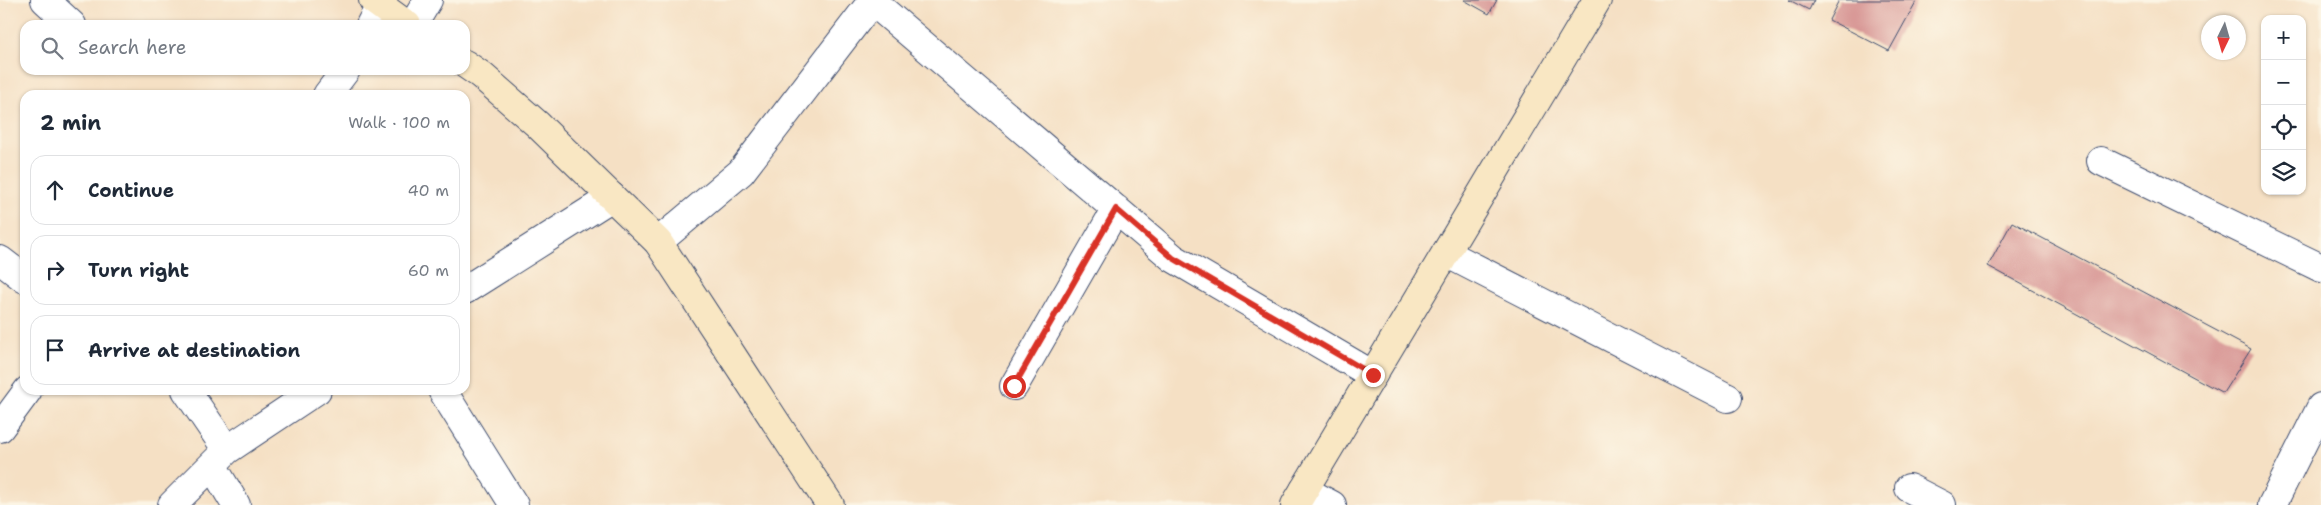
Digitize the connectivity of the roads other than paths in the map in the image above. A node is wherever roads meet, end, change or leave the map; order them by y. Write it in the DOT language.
graph roads {
  1 [pos="46,0"];
  2 [pos="428,0"];
  3 [pos="1597,0"];
  4 [pos="873,1"];
  5 [pos="374,10"];
  6 [pos="67,20"];
  7 [pos="396,20"];
  8 [pos="416,20"];
  9 [pos="470,67"];
  10 [pos="342,75"];
  11 [pos="331,90"];
  12 [pos="2101,161"];
  13 [pos="612,197"];
  14 [pos="1116,209"];
  15 [pos="658,242"];
  16 [pos="1446,253"];
  17 [pos="0,260"];
  18 [pos="2321,268"];
  19 [pos="20,275"];
  20 [pos="470,287"];
  21 [pos="1373,375"];
  22 [pos="1014,386"];
  23 [pos="24,395"];
  24 [pos="189,395"];
  25 [pos="310,395"];
  26 [pos="445,395"];
  27 [pos="1728,398"];
  28 [pos="2321,407"];
  29 [pos="0,428"];
  30 [pos="220,457"];
  31 [pos="1909,488"];
  32 [pos="1299,498"];
  33 [pos="172,505"];
  34 [pos="236,505"];
  35 [pos="514,505"];
  36 [pos="830,505"];
  37 [pos="1332,505"];
  38 [pos="1942,505"];
  39 [pos="2272,505"];
  1 -- 6 [label="street"];
  2 -- 8 [label="street"];
  3 -- 16 [label="street"];
  4 -- 14 [label="street"];
  4 -- 15 [label="street"];
  5 -- 7 [label="street"];
  9 -- 13 [label="street"];
  10 -- 11 [label="street"];
  12 -- 18 [label="street"];
  13 -- 15 [label="street"];
  13 -- 20 [label="street"];
  14 -- 21 [label="street"];
  14 -- 22 [label="street"];
  15 -- 36 [label="street"];
  16 -- 21 [label="street"];
  16 -- 27 [label="street"];
  17 -- 19 [label="street"];
  21 -- 32 [label="street"];
  23 -- 29 [label="street"];
  24 -- 30 [label="street"];
  25 -- 30 [label="street"];
  26 -- 35 [label="street"];
  28 -- 39 [label="street"];
  30 -- 33 [label="street"];
  30 -- 34 [label="street"];
  31 -- 38 [label="street"];
  32 -- 37 [label="street"];
}
